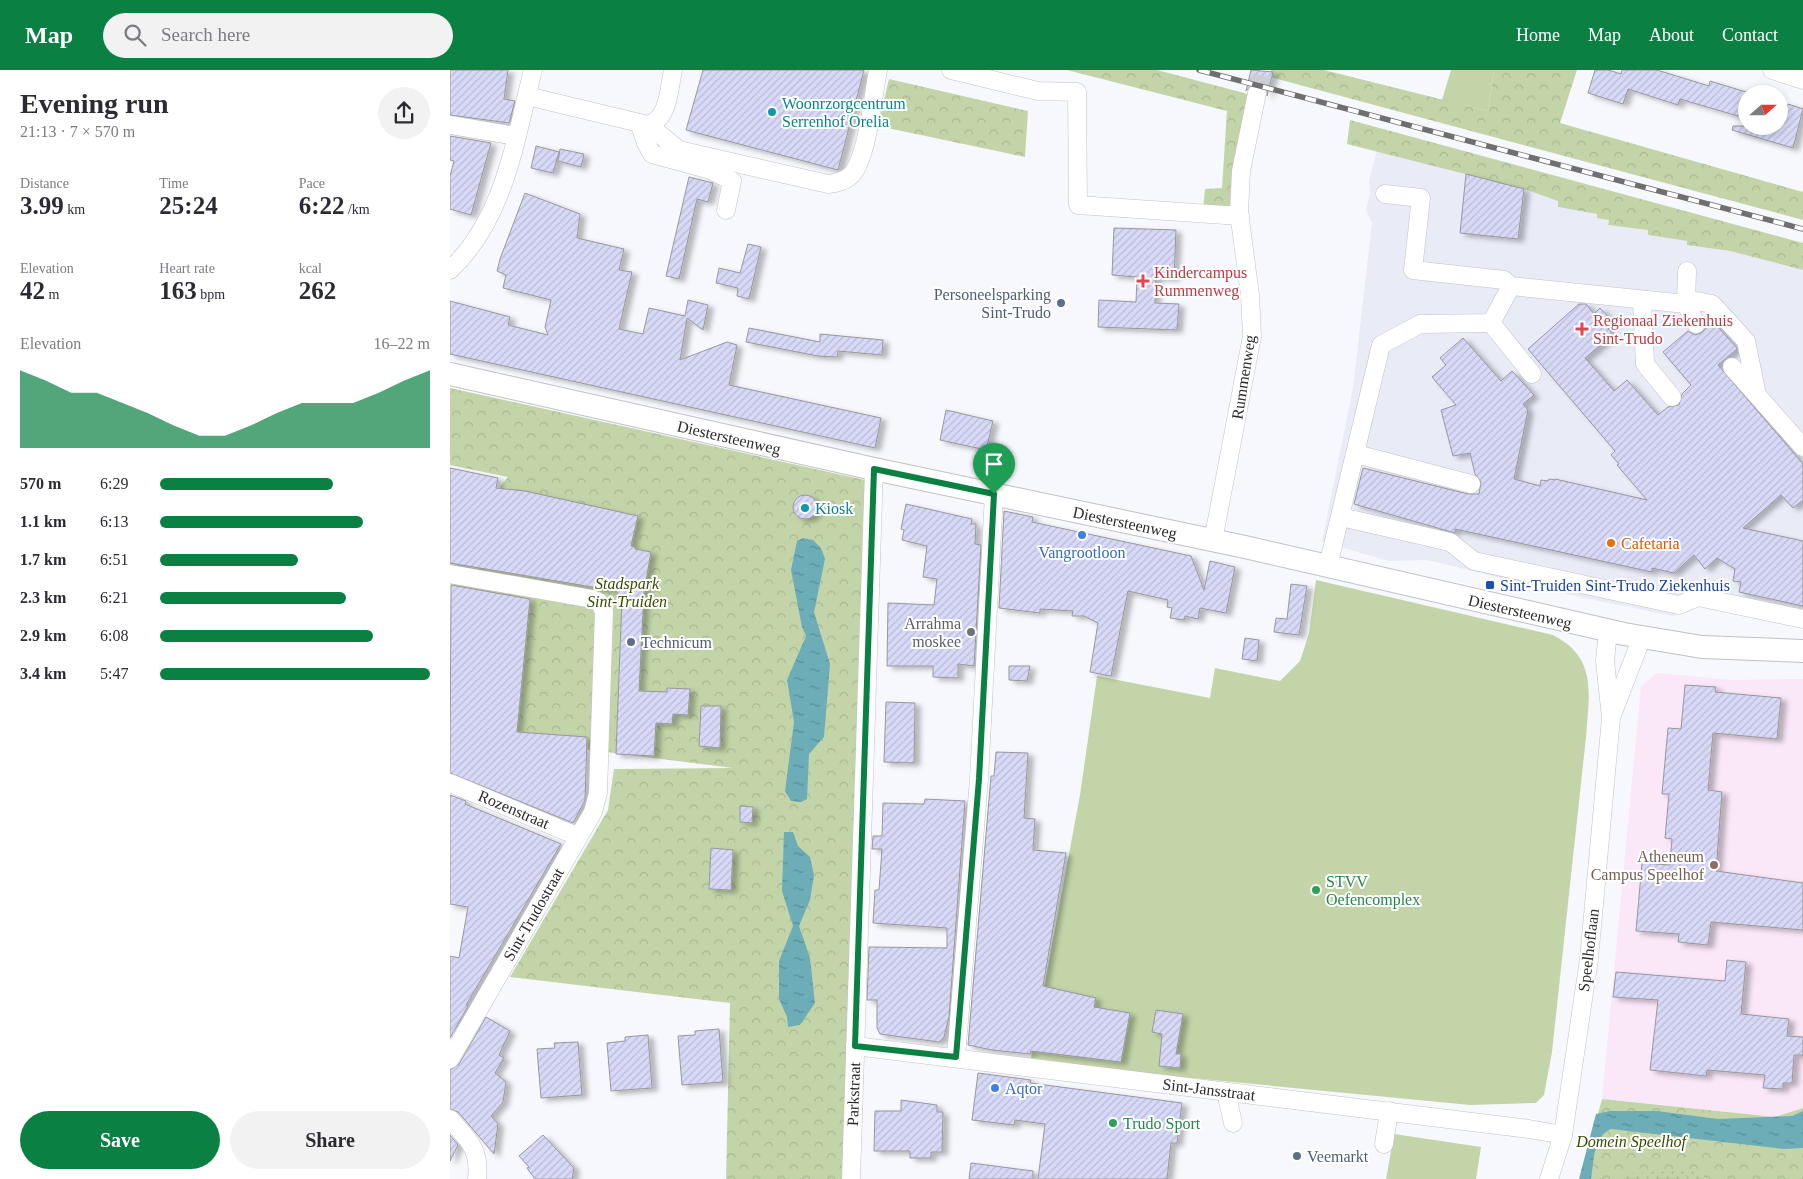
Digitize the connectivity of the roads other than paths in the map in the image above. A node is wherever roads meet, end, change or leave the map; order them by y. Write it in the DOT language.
graph roads {
  1 [pos="533,70"];
  2 [pos="672,70"];
  3 [pos="878,70"];
  4 [pos="951,70"];
  5 [pos="1772,70"];
  6 [pos="1803,80"];
  7 [pos="1257,94"];
  8 [pos="527,96"];
  9 [pos="450,125"];
  10 [pos="644,125"];
  11 [pos="516,136"];
  12 [pos="1385,194"];
  13 [pos="726,210"];
  14 [pos="1240,216"];
  15 [pos="450,270"];
  16 [pos="1687,270"];
  17 [pos="1511,286"];
  18 [pos="1642,300"];
  19 [pos="1686,302"];
  20 [pos="1491,323"];
  21 [pos="1696,324"];
  22 [pos="1732,367"];
  23 [pos="450,374"];
  24 [pos="1532,374"];
  25 [pos="1757,395"];
  26 [pos="1672,398"];
  27 [pos="1803,447"];
  28 [pos="1356,454"];
  29 [pos="874,469"];
  30 [pos="1471,484"];
  31 [pos="994,494"];
  32 [pos="1341,517"];
  33 [pos="1214,541"];
  34 [pos="1328,566"];
  35 [pos="450,574"];
  36 [pos="1803,620"];
  37 [pos="1608,630"];
  38 [pos="1642,637"];
  39 [pos="1803,651"];
  40 [pos="1611,718"];
  41 [pos="450,783"];
  42 [pos="577,836"];
  43 [pos="855,1046"];
  44 [pos="956,1057"];
  45 [pos="450,1059"];
  46 [pos="1226,1092"];
  47 [pos="1389,1111"];
  48 [pos="450,1119"];
  49 [pos="1233,1123"];
  50 [pos="1562,1135"];
  51 [pos="1384,1144"];
  52 [pos="477,1179"];
  53 [pos="851,1179"];
  54 [pos="1549,1179"];
  1 -- 8 [label="street"];
  2 -- 10 [label="street"];
  3 -- 10 [label="street"];
  4 -- 14 [label="street"];
  5 -- 6 [label="street"];
  7 -- 14 [label="street, Rummenweg"];
  8 -- 10 [label="street"];
  8 -- 11 [label="street"];
  9 -- 11 [label="street"];
  10 -- 13 [label="street"];
  11 -- 15 [label="street"];
  12 -- 17 [label="street"];
  14 -- 33 [label="street, Rummenweg"];
  16 -- 19 [label="street"];
  17 -- 18 [label="street"];
  17 -- 20 [label="street"];
  18 -- 19 [label="street"];
  18 -- 26 [label="street"];
  19 -- 21 [label="street"];
  19 -- 25 [label="street"];
  20 -- 24 [label="street"];
  20 -- 28 [label="street"];
  22 -- 25 [label="street"];
  23 -- 29 [label="main road, Diestersteenweg"];
  25 -- 27 [label="street"];
  28 -- 30 [label="street"];
  28 -- 32 [label="street"];
  29 -- 31 [label="main road, Diestersteenweg"];
  29 -- 43 [label="street, Parkstraat"];
  31 -- 33 [label="main road, Diestersteenweg"];
  31 -- 44 [label="street"];
  32 -- 34 [label="street"];
  32 -- 36 [label="street"];
  33 -- 34 [label="main road, Diestersteenweg"];
  34 -- 37 [label="main road, Diestersteenweg"];
  35 -- 42 [label="street, Sint-Trudostraat"];
  37 -- 38 [label="main road, Diestersteenweg"];
  37 -- 40 [label="street, Speelhoflaan"];
  38 -- 39 [label="main road, Diestersteenweg"];
  38 -- 40 [label="street, Speelhoflaan"];
  40 -- 50 [label="street, Speelhoflaan"];
  41 -- 42 [label="street, Rozenstraat"];
  42 -- 45 [label="street, Sint-Trudostraat"];
  43 -- 44 [label="street, Sint-Jansstraat"];
  43 -- 53 [label="street, Parkstraat"];
  44 -- 46 [label="street, Sint-Jansstraat"];
  46 -- 47 [label="street, Sint-Jansstraat"];
  46 -- 49 [label="street"];
  47 -- 50 [label="street, Sint-Jansstraat"];
  47 -- 51 [label="street"];
  48 -- 52 [label="street"];
  50 -- 54 [label="street, Speelhoflaan"];
}
